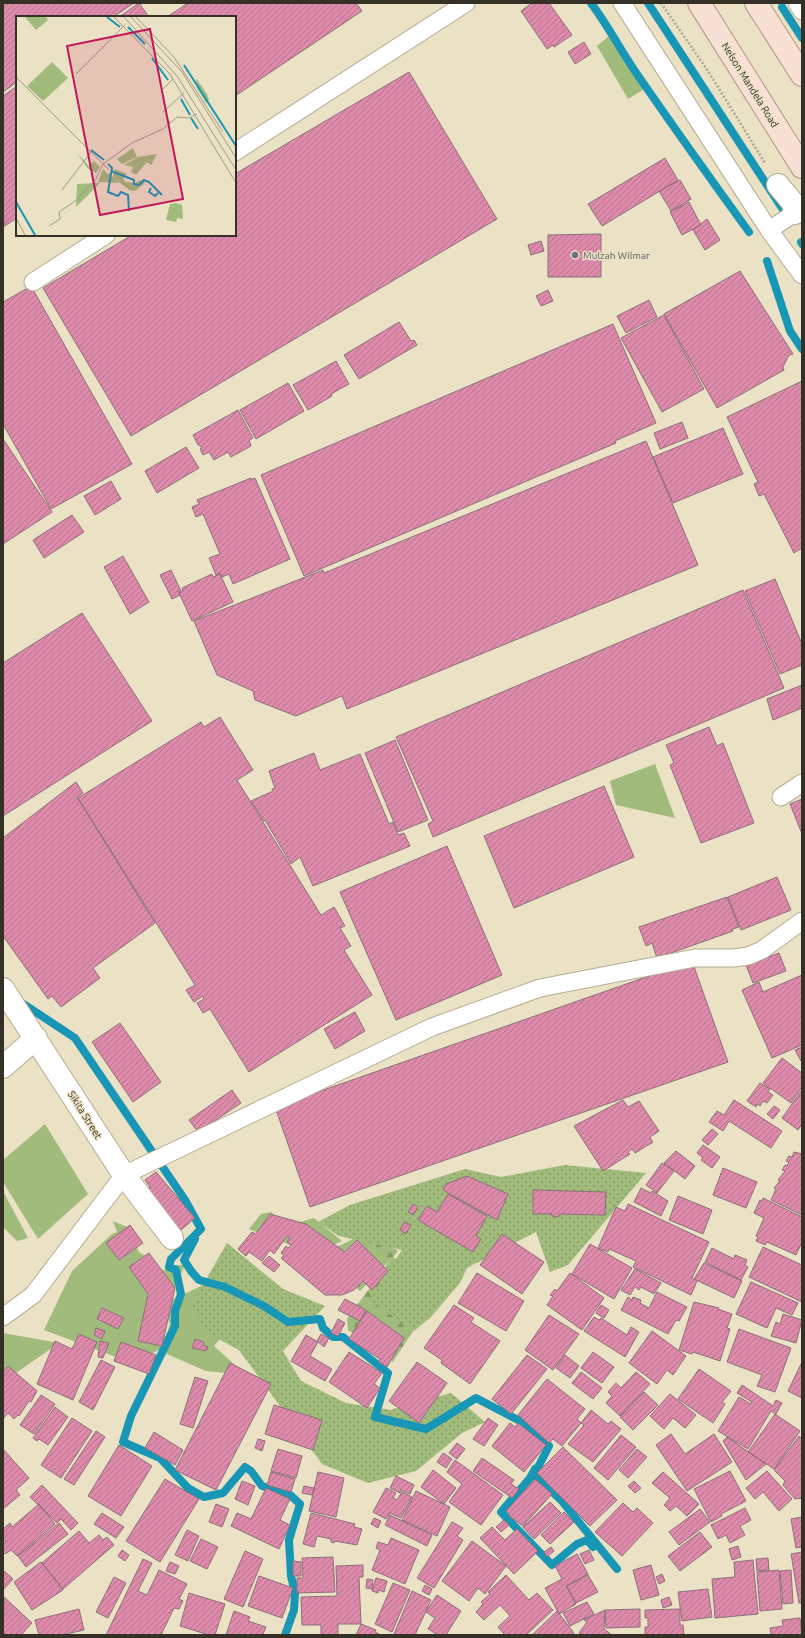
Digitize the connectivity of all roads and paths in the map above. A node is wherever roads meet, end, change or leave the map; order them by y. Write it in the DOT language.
graph roads {
  1 [pos="466,3"];
  2 [pos="622,3"];
  3 [pos="661,3"];
  4 [pos="699,3"];
  5 [pos="756,3"];
  6 [pos="797,3"];
  7 [pos="802,11"];
  8 [pos="802,75"];
  9 [pos="236,151"];
  10 [pos="802,167"];
  11 [pos="778,185"];
  12 [pos="799,213"];
  13 [pos="769,230"];
  14 [pos="104,236"];
  15 [pos="802,276"];
  16 [pos="33,282"];
  17 [pos="802,783"];
  18 [pos="781,797"];
  19 [pos="802,921"];
  20 [pos="3,989"];
  21 [pos="36,1038"];
  22 [pos="3,1067"];
  23 [pos="124,1175"];
  24 [pos="172,1238"];
  25 [pos="3,1317"];
  1 -- 9 [label="lane"];
  2 -- 13 [label="lane"];
  3 -- 11 [label="path"];
  4 -- 10 [label="main road, Nelson Mandela Road"];
  5 -- 8 [label="main road"];
  6 -- 7 [label="lane"];
  11 -- 12 [label="street"];
  12 -- 13 [label="lane"];
  13 -- 15 [label="lane"];
  14 -- 16 [label="lane"];
  17 -- 18 [label="lane"];
  19 -- 23 [label="lane"];
  20 -- 21 [label="street, Sikita Street"];
  21 -- 22 [label="street"];
  21 -- 23 [label="street, Sikita Street"];
  23 -- 24 [label="street, Sikita Street"];
  23 -- 25 [label="lane"];
}
